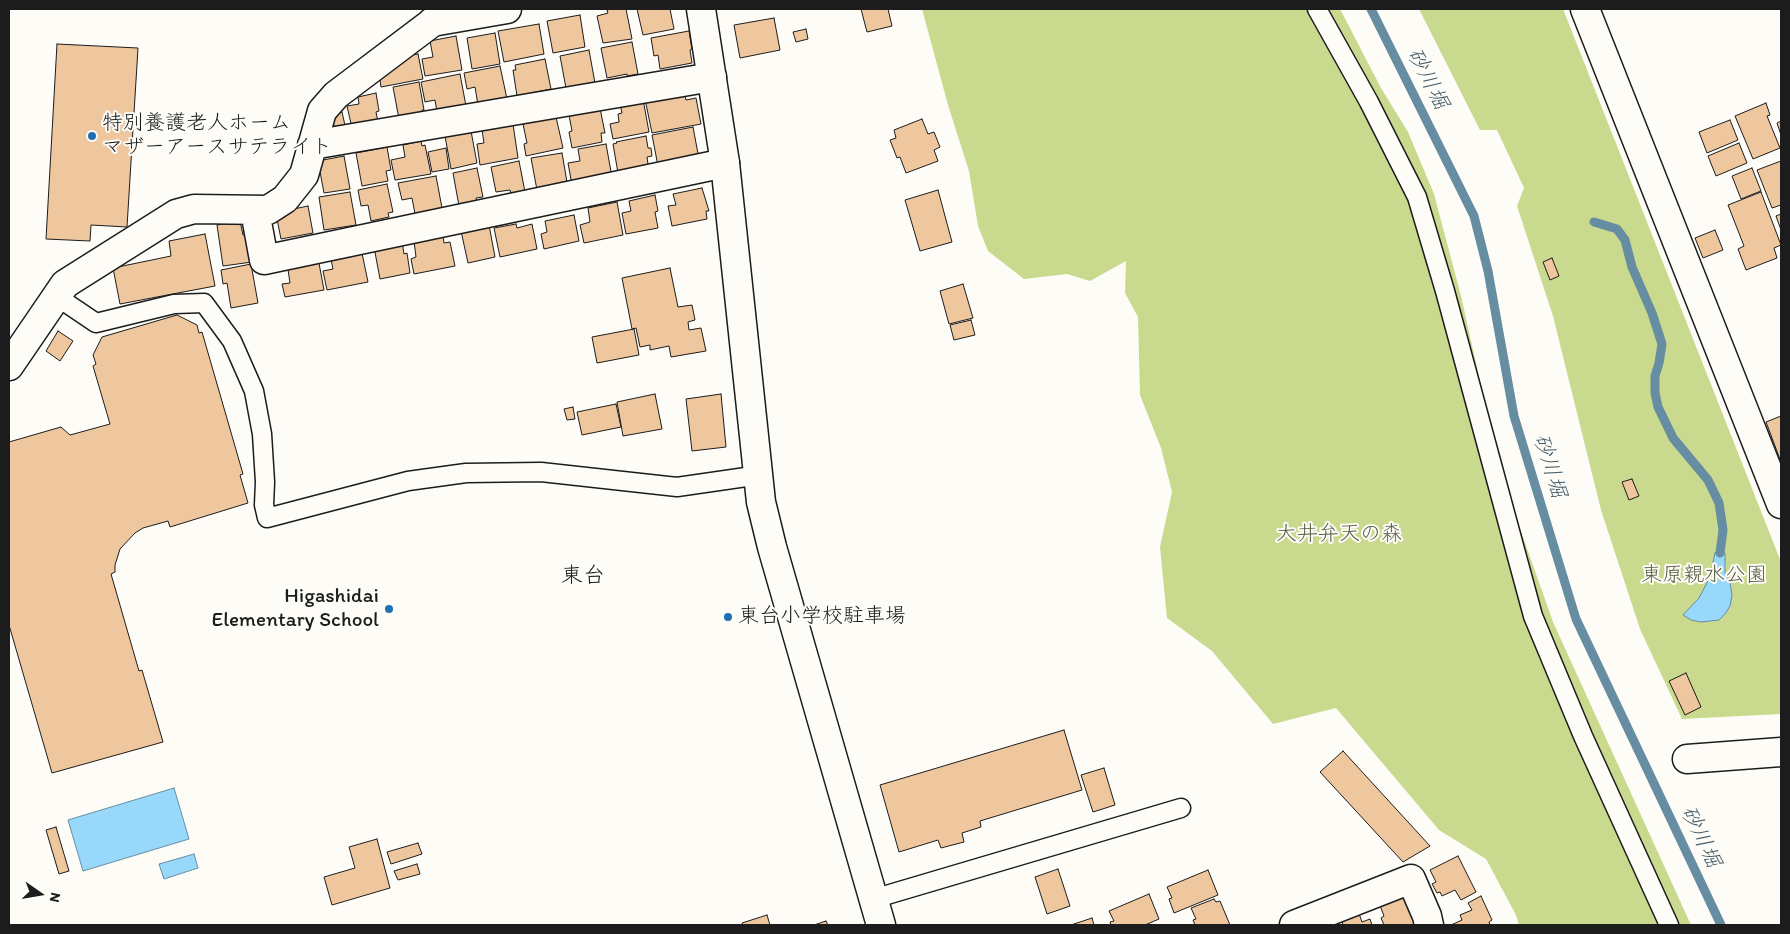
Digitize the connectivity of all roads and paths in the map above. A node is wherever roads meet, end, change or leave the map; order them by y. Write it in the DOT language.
graph roads {
  1 [pos="507,9"];
  2 [pos="701,9"];
  3 [pos="1317,9"];
  4 [pos="1586,9"];
  5 [pos="440,15"];
  6 [pos="712,77"];
  7 [pos="312,144"];
  8 [pos="725,163"];
  9 [pos="255,211"];
  10 [pos="56,296"];
  11 [pos="9,366"];
  12 [pos="760,475"];
  13 [pos="1781,504"];
  14 [pos="1781,752"];
  15 [pos="1687,759"];
  16 [pos="1181,808"];
  17 [pos="873,899"];
  18 [pos="881,925"];
  19 [pos="1294,925"];
  20 [pos="1429,925"];
  21 [pos="1669,925"];
  1 -- 5 [label="street"];
  2 -- 6 [label="street"];
  3 -- 21 [label="lane"];
  4 -- 13 [label="street"];
  5 -- 7 [label="street"];
  6 -- 7 [label="street"];
  6 -- 8 [label="street"];
  7 -- 9 [label="street"];
  8 -- 9 [label="street"];
  8 -- 12 [label="street"];
  9 -- 10 [label="street"];
  10 -- 11 [label="street"];
  10 -- 12 [label="lane"];
  12 -- 17 [label="street"];
  14 -- 15 [label="street"];
  16 -- 17 [label="lane"];
  17 -- 18 [label="street"];
  19 -- 20 [label="street"];
}
